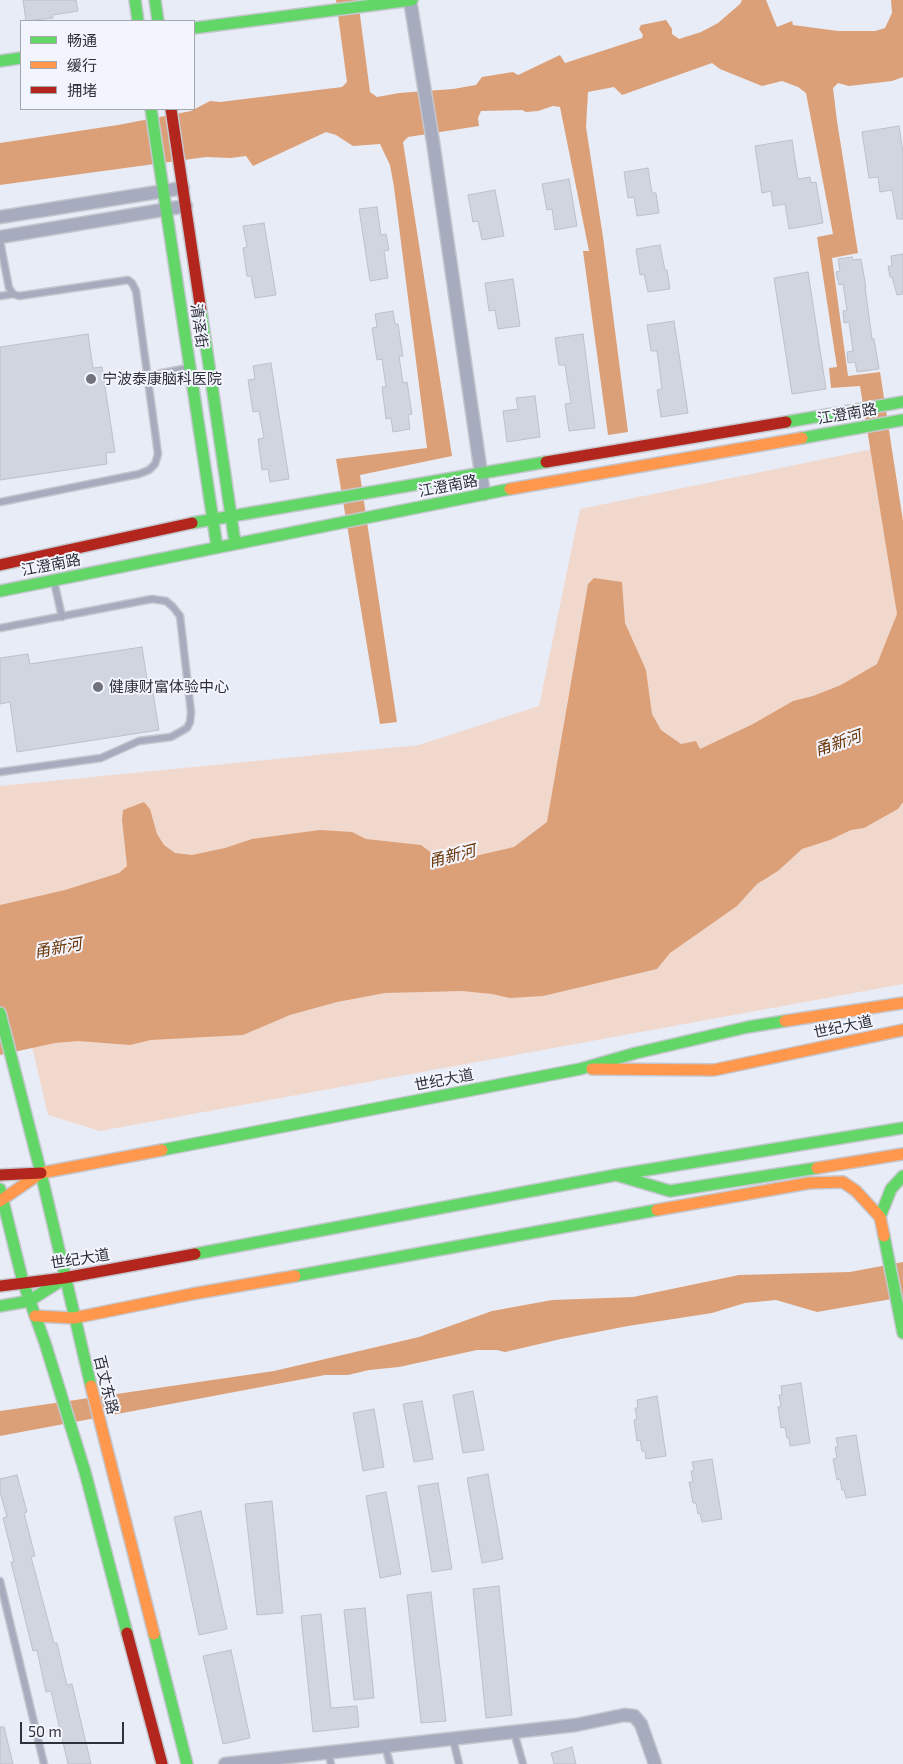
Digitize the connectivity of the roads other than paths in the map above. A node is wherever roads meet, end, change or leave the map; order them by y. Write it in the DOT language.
graph roads {
  1 [pos="135,0"];
  2 [pos="155,0"];
  3 [pos="411,0"];
  4 [pos="138,20"];
  5 [pos="158,20"];
  6 [pos="195,28"];
  7 [pos="20,58"];
  8 [pos="0,61"];
  9 [pos="151,110"];
  10 [pos="171,110"];
  11 [pos="183,188"];
  12 [pos="163,192"];
  13 [pos="186,206"];
  14 [pos="166,209"];
  15 [pos="0,217"];
  16 [pos="0,237"];
  17 [pos="0,242"];
  18 [pos="12,294"];
  19 [pos="0,296"];
  20 [pos="190,368"];
  21 [pos="148,376"];
  22 [pos="903,402"];
  23 [pos="903,420"];
  24 [pos="481,474"];
  25 [pos="484,494"];
  26 [pos="0,502"];
  27 [pos="230,516"];
  28 [pos="212,519"];
  29 [pos="235,544"];
  30 [pos="217,547"];
  31 [pos="0,565"];
  32 [pos="54,580"];
  33 [pos="0,590"];
  34 [pos="62,617"];
  35 [pos="0,628"];
  36 [pos="0,772"];
  37 [pos="903,1003"];
  38 [pos="0,1013"];
  39 [pos="903,1030"];
  40 [pos="580,1069"];
  41 [pos="903,1128"];
  42 [pos="903,1154"];
  43 [pos="41,1173"];
  44 [pos="0,1175"];
  45 [pos="616,1175"];
  46 [pos="903,1176"];
  47 [pos="0,1189"];
  48 [pos="1,1201"];
  49 [pos="880,1217"];
  50 [pos="64,1278"];
  51 [pos="23,1282"];
  52 [pos="0,1286"];
  53 [pos="29,1301"];
  54 [pos="0,1306"];
  55 [pos="35,1316"];
  56 [pos="74,1318"];
  57 [pos="903,1333"];
  58 [pos="0,1581"];
  59 [pos="514,1732"];
  60 [pos="453,1739"];
  61 [pos="385,1746"];
  62 [pos="330,1758"];
  63 [pos="44,1764"];
  64 [pos="162,1764"];
  65 [pos="187,1764"];
  66 [pos="226,1764"];
  67 [pos="390,1764"];
  68 [pos="459,1764"];
  69 [pos="523,1764"];
  70 [pos="654,1764"];
  1 -- 4 [label="main road"];
  2 -- 5 [label="main road"];
  3 -- 6 [label="main road"];
  3 -- 24 [label="street"];
  7 -- 8 [label="main road"];
  9 -- 12 [label="main road, 清泽街"];
  10 -- 11 [label="main road, 清泽街"];
  11 -- 12 [label="street"];
  11 -- 13 [label="main road, 清泽街"];
  12 -- 14 [label="main road, 清泽街"];
  12 -- 15 [label="street"];
  13 -- 14 [label="street"];
  13 -- 27 [label="main road, 清泽街"];
  14 -- 16 [label="street"];
  14 -- 20 [label="main road, 清泽街"];
  17 -- 18 [label="lane"];
  18 -- 19 [label="lane"];
  18 -- 21 [label="lane"];
  20 -- 21 [label="lane"];
  20 -- 28 [label="main road, 清泽街"];
  21 -- 26 [label="lane"];
  22 -- 24 [label="main road, 江澄南路"];
  23 -- 25 [label="main road, 江澄南路"];
  24 -- 25 [label="street"];
  24 -- 27 [label="main road, 江澄南路"];
  25 -- 29 [label="main road, 江澄南路"];
  27 -- 28 [label="main road, 江澄南路"];
  27 -- 29 [label="main road, 清泽街"];
  28 -- 30 [label="main road, 清泽街"];
  28 -- 31 [label="main road, 江澄南路"];
  29 -- 30 [label="main road, 江澄南路"];
  30 -- 32 [label="main road, 江澄南路"];
  32 -- 33 [label="main road, 江澄南路"];
  32 -- 34 [label="lane"];
  34 -- 35 [label="lane"];
  34 -- 36 [label="lane"];
  37 -- 40 [label="main road"];
  38 -- 43 [label="main road, 百丈东路"];
  39 -- 40 [label="main road, 世纪大道"];
  40 -- 43 [label="main road, 世纪大道"];
  41 -- 45 [label="main road, 世纪大道"];
  42 -- 45 [label="main road"];
  43 -- 44 [label="main road"];
  43 -- 48 [label="main road, 世纪大道"];
  43 -- 50 [label="main road, 百丈东路"];
  45 -- 50 [label="main road, 世纪大道"];
  46 -- 49 [label="main road"];
  47 -- 48 [label="main road"];
  48 -- 51 [label="main road"];
  49 -- 56 [label="main road"];
  49 -- 57 [label="main road"];
  50 -- 51 [label="main road, 世纪大道"];
  50 -- 53 [label="main road"];
  50 -- 56 [label="main road, 百丈东路"];
  51 -- 52 [label="main road, 世纪大道"];
  51 -- 53 [label="main road"];
  53 -- 54 [label="main road"];
  53 -- 55 [label="main road"];
  55 -- 56 [label="main road"];
  55 -- 64 [label="main road"];
  56 -- 65 [label="main road, 百丈东路"];
  58 -- 63 [label="lane"];
  59 -- 60 [label="street"];
  59 -- 69 [label="lane"];
  59 -- 70 [label="street"];
  60 -- 61 [label="street"];
  60 -- 68 [label="lane"];
  61 -- 62 [label="street"];
  61 -- 67 [label="lane"];
  62 -- 66 [label="street"];
}
